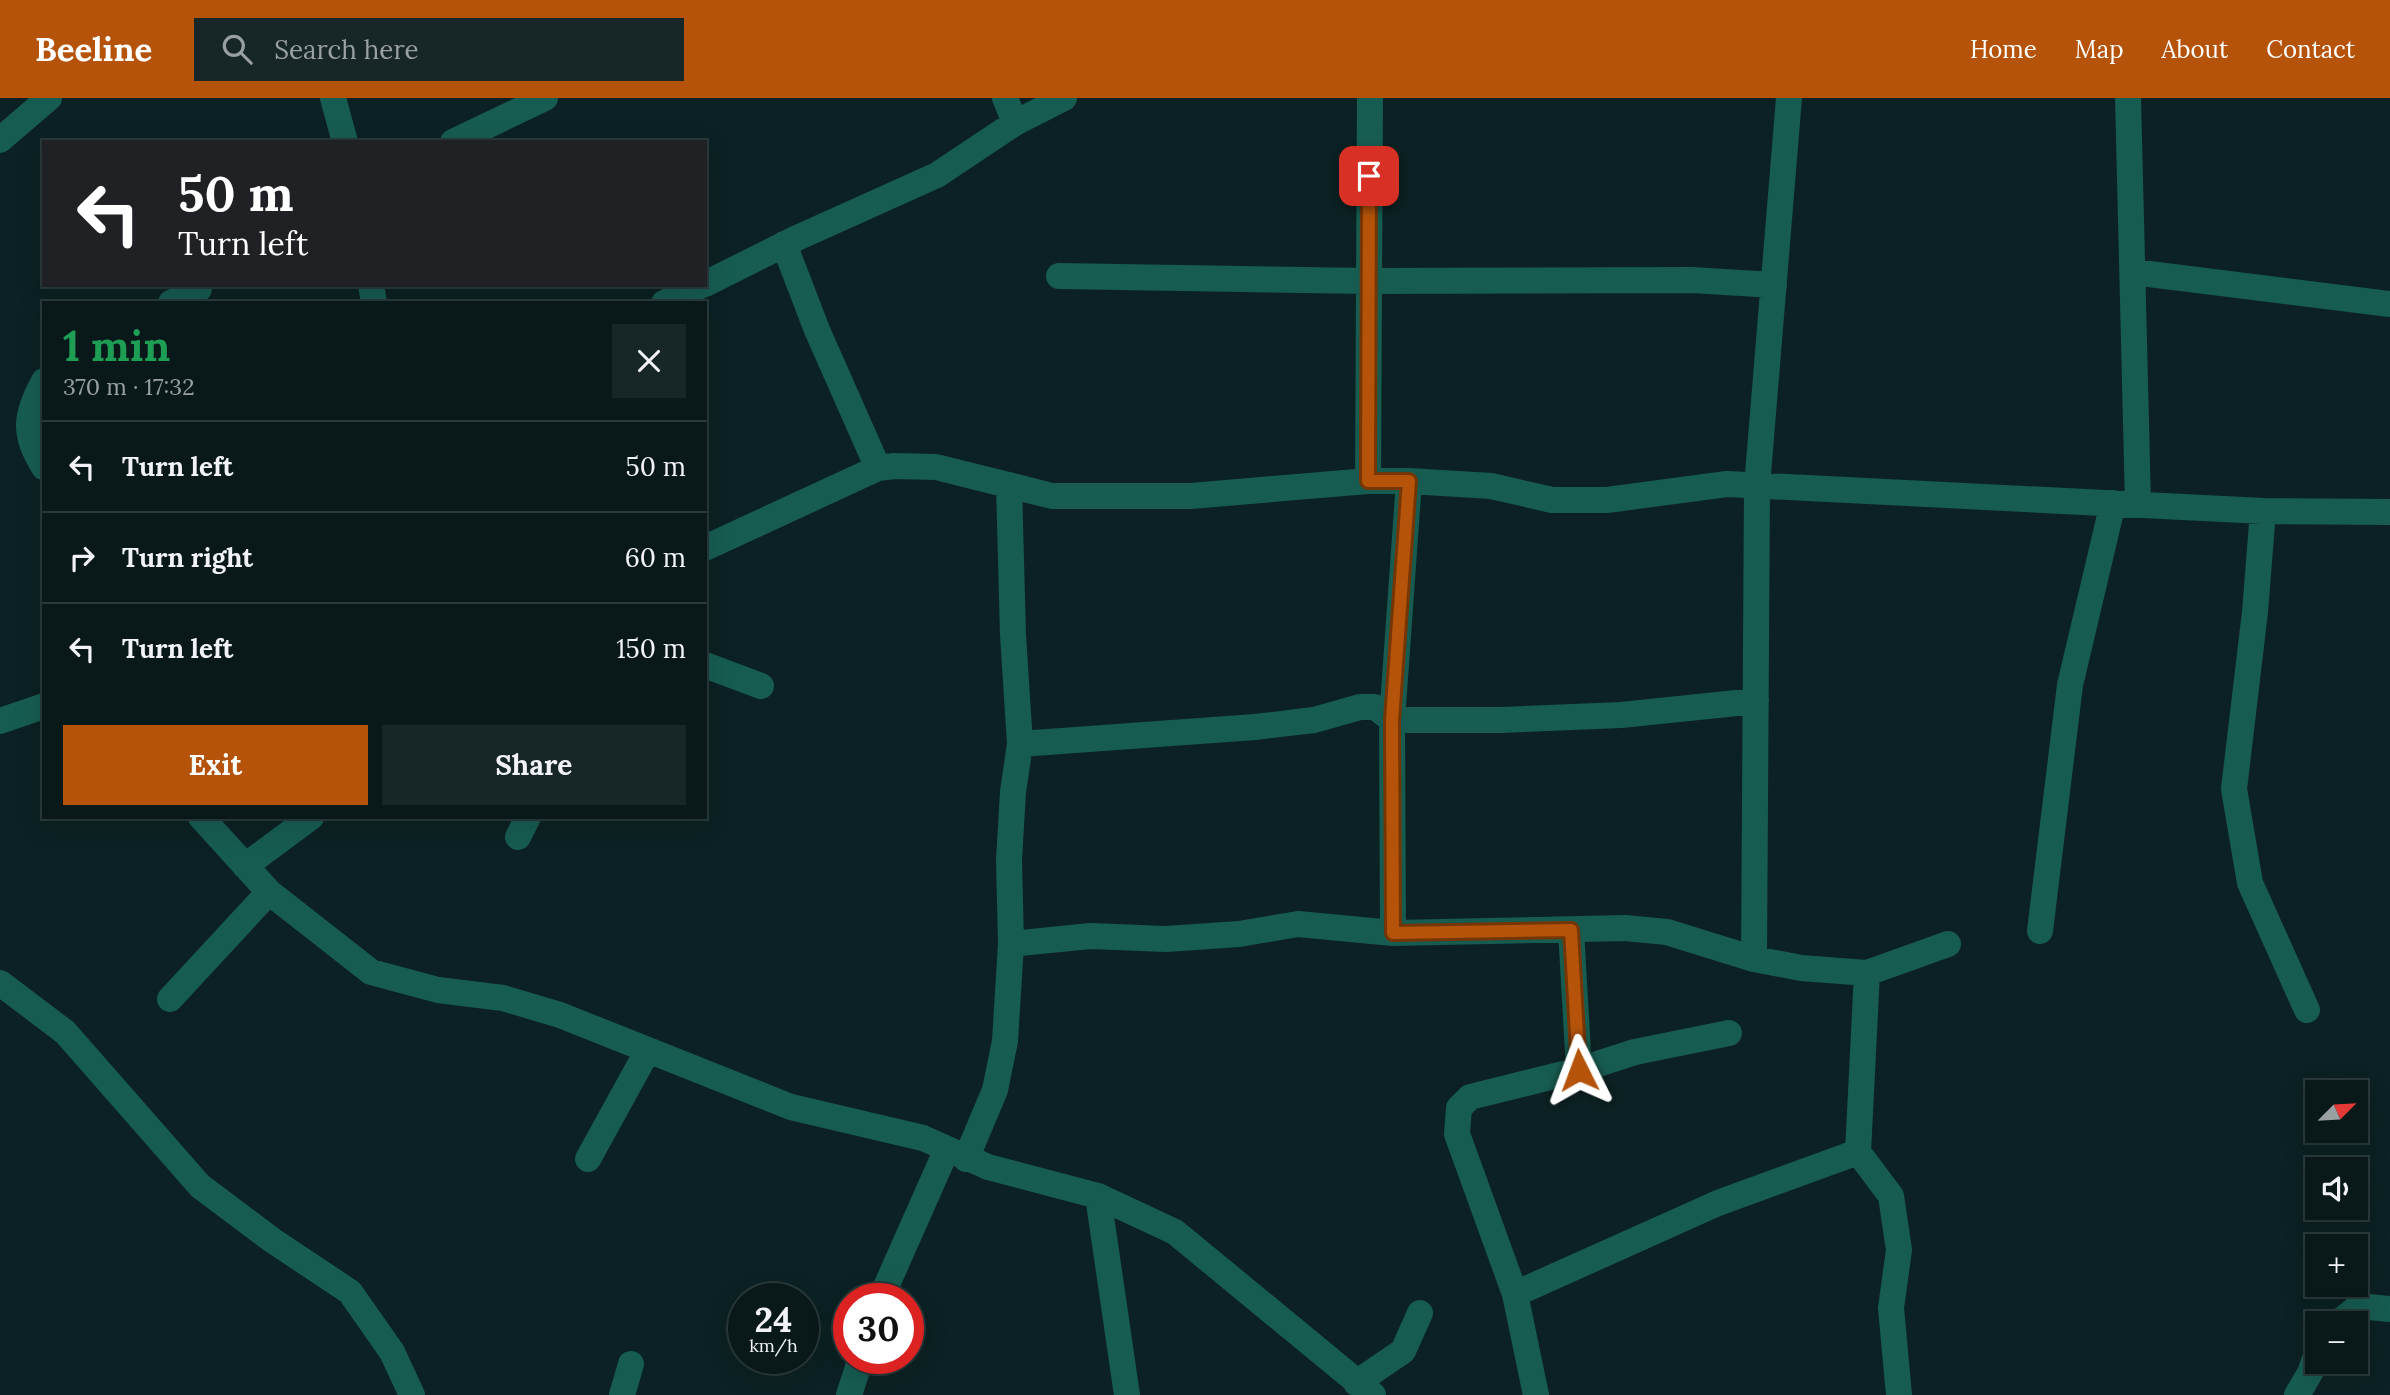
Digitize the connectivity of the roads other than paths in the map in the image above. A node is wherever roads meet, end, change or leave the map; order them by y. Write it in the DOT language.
graph roads {
  1 [pos="49,98"];
  2 [pos="332,98"];
  3 [pos="545,98"];
  4 [pos="1005,98"];
  5 [pos="1064,98"];
  6 [pos="1370,98"];
  7 [pos="1789,98"];
  8 [pos="2128,98"];
  9 [pos="1015,123"];
  10 [pos="0,140"];
  11 [pos="344,140"];
  12 [pos="457,140"];
  13 [pos="784,244"];
  14 [pos="2133,272"];
  15 [pos="1059,276"];
  16 [pos="1368,281"];
  17 [pos="707,282"];
  18 [pos="1774,285"];
  19 [pos="698,287"];
  20 [pos="199,289"];
  21 [pos="175,301"];
  22 [pos="668,301"];
  23 [pos="2390,304"];
  24 [pos="42,386"];
  25 [pos="42,464"];
  26 [pos="878,468"];
  27 [pos="1368,481"];
  28 [pos="1409,481"];
  29 [pos="1009,485"];
  30 [pos="1757,486"];
  31 [pos="2126,503"];
  32 [pos="2263,511"];
  33 [pos="2390,512"];
  34 [pos="707,547"];
  35 [pos="707,666"];
  36 [pos="761,685"];
  37 [pos="1756,701"];
  38 [pos="42,707"];
  39 [pos="1392,720"];
  40 [pos="0,721"];
  41 [pos="1020,744"];
  42 [pos="203,819"];
  43 [pos="307,819"];
  44 [pos="245,866"];
  45 [pos="269,892"];
  46 [pos="1571,930"];
  47 [pos="2040,931"];
  48 [pos="1393,933"];
  49 [pos="1011,944"];
  50 [pos="1948,944"];
  51 [pos="1754,959"];
  52 [pos="1867,974"];
  53 [pos="0,983"];
  54 [pos="170,999"];
  55 [pos="2307,1010"];
  56 [pos="1729,1033"];
  57 [pos="648,1050"];
  58 [pos="1579,1070"];
  59 [pos="1858,1152"];
  60 [pos="957,1154"];
  61 [pos="588,1159"];
  62 [pos="1098,1196"];
  63 [pos="889,1283"];
  64 [pos="1515,1294"];
  65 [pos="2390,1309"];
  66 [pos="2354,1311"];
  67 [pos="1420,1313"];
  68 [pos="631,1364"];
  69 [pos="856,1374"];
  70 [pos="2309,1374"];
  71 [pos="1365,1389"];
  72 [pos="412,1395"];
  73 [pos="622,1395"];
  74 [pos="849,1395"];
  75 [pos="1127,1395"];
  76 [pos="1536,1395"];
  77 [pos="1899,1395"];
  78 [pos="2297,1395"];
  1 -- 10 [label="street"];
  2 -- 11 [label="street"];
  3 -- 12 [label="street"];
  4 -- 9 [label="street"];
  5 -- 9 [label="street"];
  6 -- 16 [label="street"];
  7 -- 18 [label="street"];
  8 -- 14 [label="street"];
  9 -- 13 [label="street"];
  13 -- 17 [label="street"];
  13 -- 26 [label="street"];
  14 -- 23 [label="street"];
  14 -- 31 [label="street"];
  15 -- 16 [label="street"];
  16 -- 18 [label="street"];
  16 -- 27 [label="street"];
  18 -- 30 [label="street"];
  19 -- 22 [label="street"];
  20 -- 21 [label="street"];
  24 -- 25 [label="street"];
  26 -- 29 [label="street"];
  26 -- 34 [label="street"];
  27 -- 28 [label="street"];
  27 -- 29 [label="street"];
  28 -- 30 [label="street"];
  28 -- 39 [label="street"];
  29 -- 41 [label="street"];
  30 -- 31 [label="street"];
  30 -- 37 [label="street"];
  31 -- 32 [label="street"];
  31 -- 47 [label="street"];
  32 -- 33 [label="street"];
  32 -- 55 [label="street"];
  35 -- 36 [label="street"];
  37 -- 39 [label="street"];
  37 -- 51 [label="street"];
  38 -- 40 [label="street"];
  39 -- 41 [label="street"];
  39 -- 48 [label="street"];
  41 -- 49 [label="street"];
  42 -- 44 [label="street"];
  43 -- 44 [label="street"];
  44 -- 45 [label="street"];
  45 -- 54 [label="street"];
  45 -- 57 [label="street"];
  46 -- 48 [label="street"];
  46 -- 51 [label="street"];
  46 -- 58 [label="street"];
  48 -- 49 [label="street"];
  49 -- 60 [label="street"];
  50 -- 52 [label="street"];
  51 -- 52 [label="street"];
  52 -- 59 [label="street"];
  53 -- 72 [label="street"];
  56 -- 58 [label="street"];
  57 -- 60 [label="street"];
  57 -- 61 [label="street"];
  58 -- 64 [label="street"];
  59 -- 64 [label="street"];
  59 -- 77 [label="street"];
  60 -- 62 [label="street"];
  60 -- 63 [label="street"];
  62 -- 71 [label="street"];
  62 -- 75 [label="street"];
  64 -- 76 [label="street"];
  65 -- 66 [label="street"];
  67 -- 71 [label="street"];
  68 -- 73 [label="street"];
  69 -- 74 [label="street"];
  70 -- 78 [label="street"];
}
